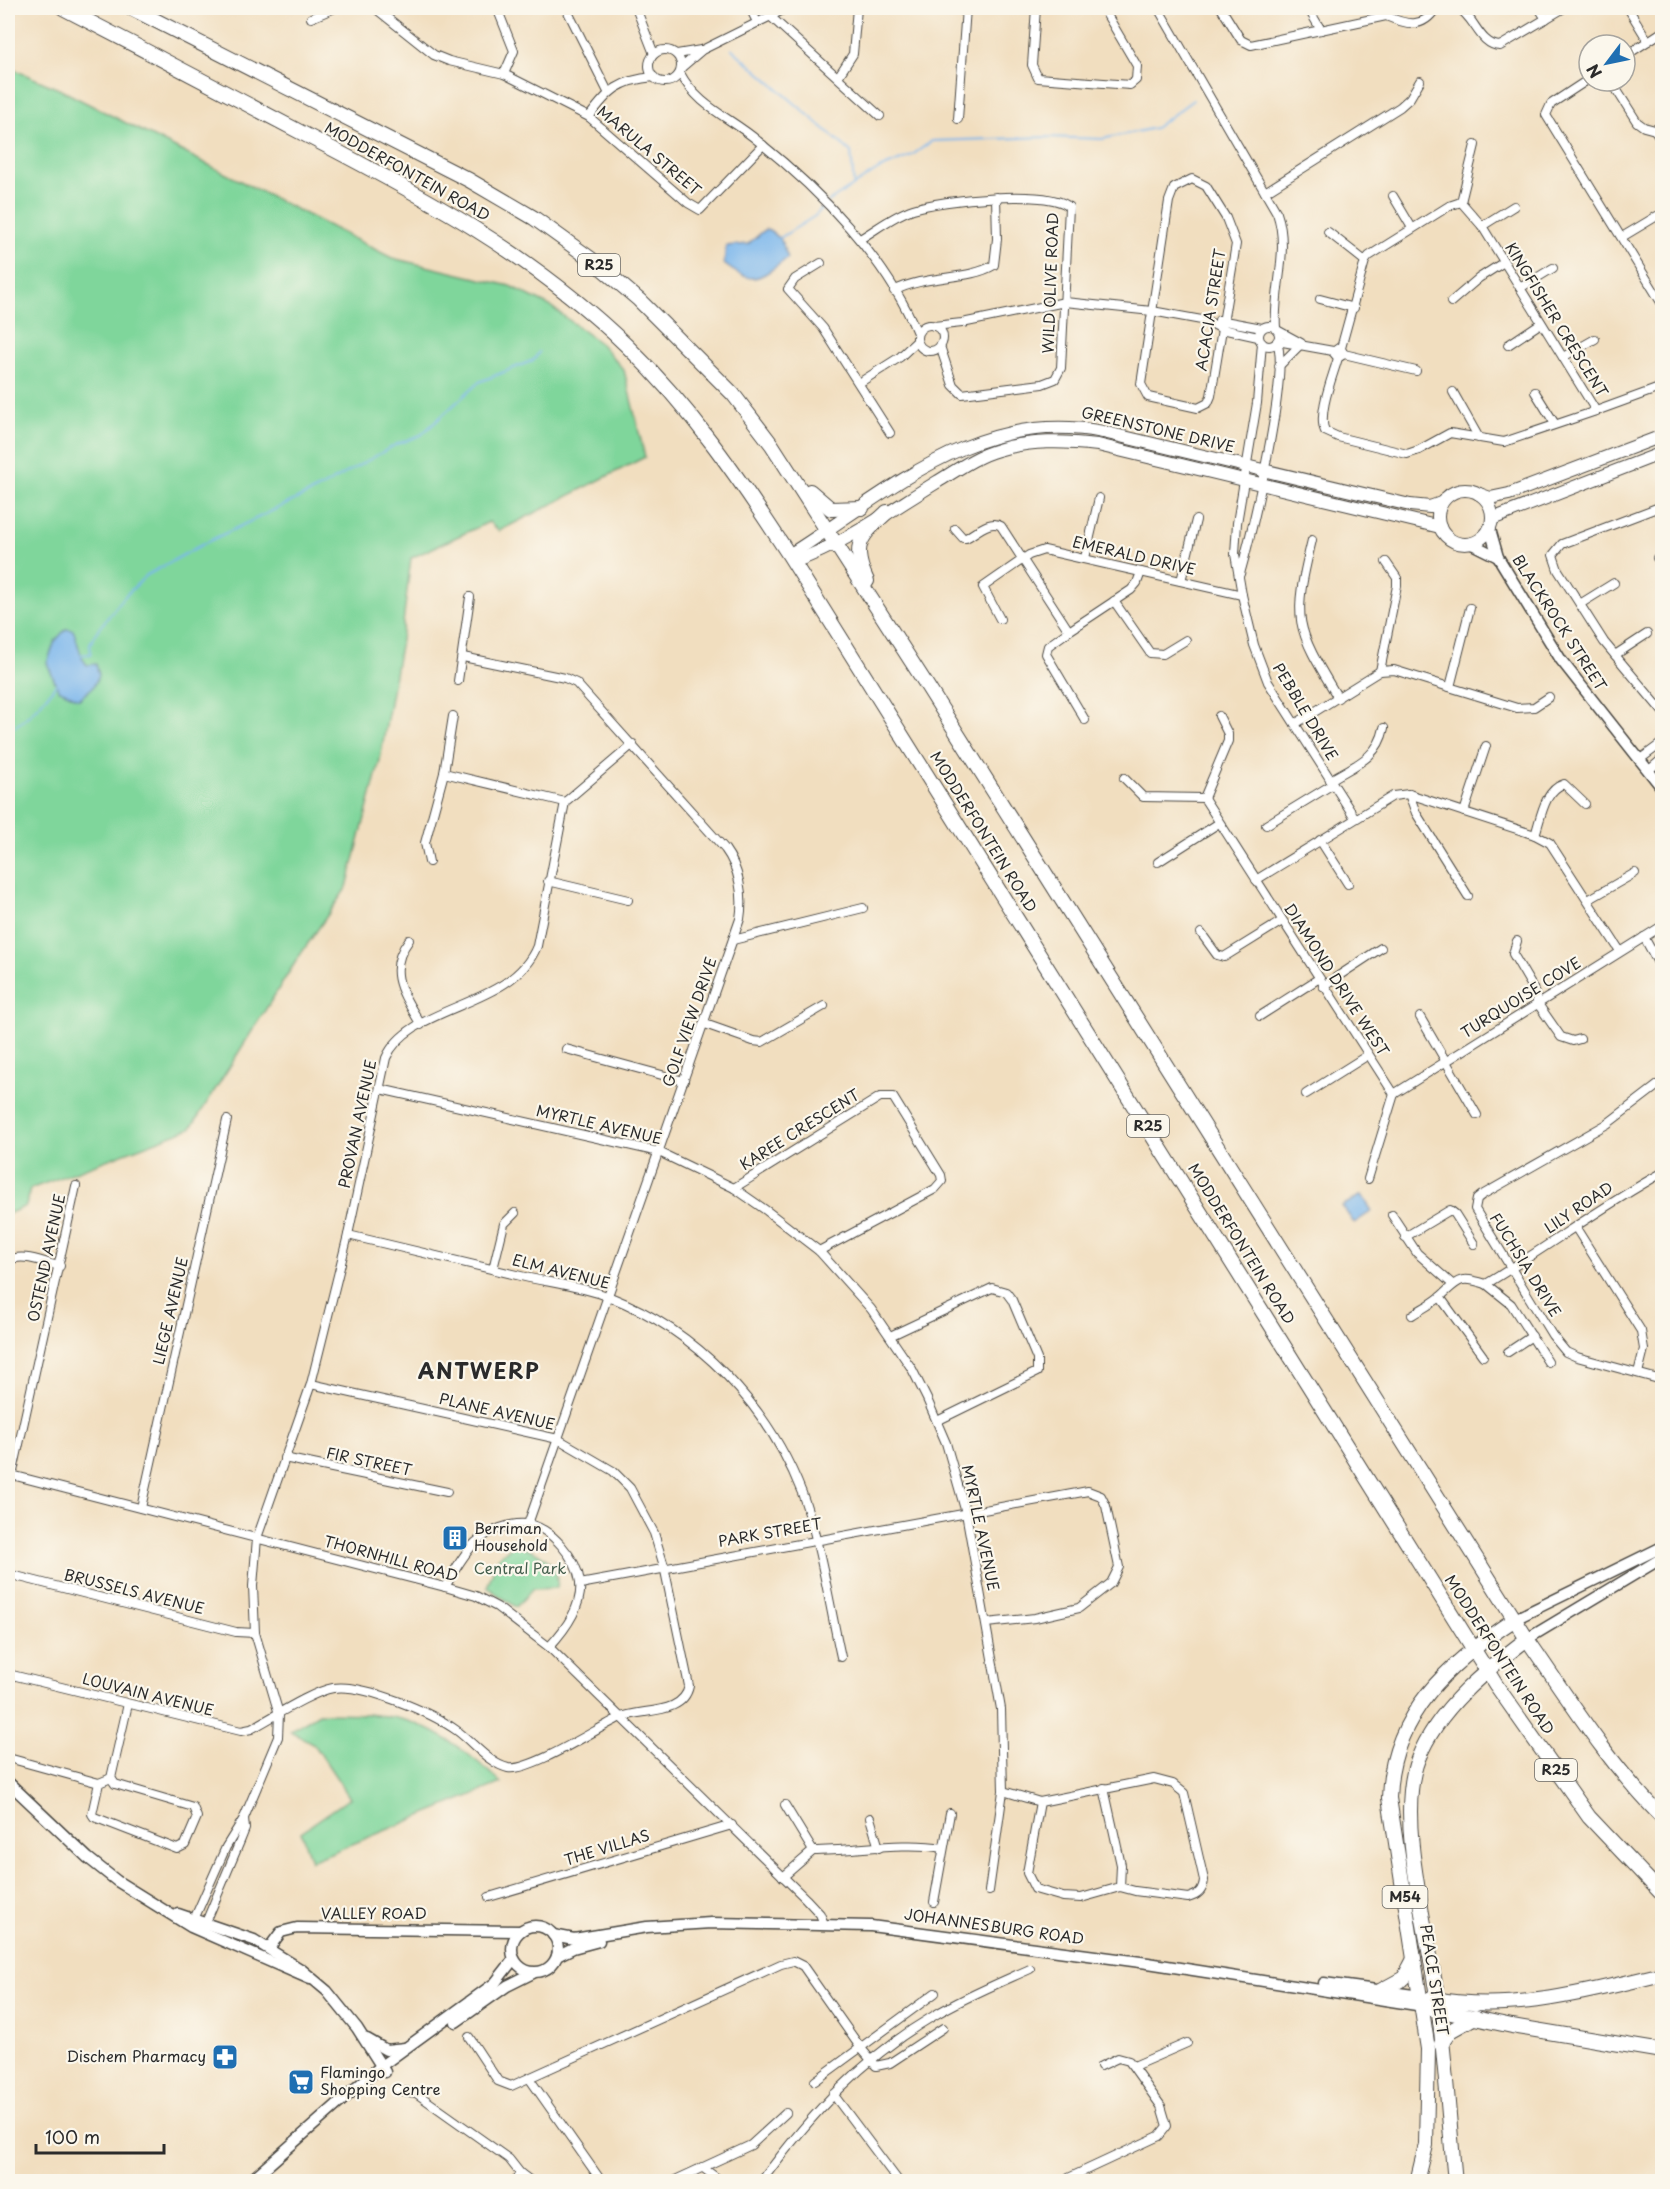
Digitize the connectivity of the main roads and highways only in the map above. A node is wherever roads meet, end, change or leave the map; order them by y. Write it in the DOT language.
graph roads {
  1 [pos="63,8"];
  2 [pos="131,8"];
  3 [pos="1662,436"];
  4 [pos="772,446"];
  5 [pos="1662,453"];
  6 [pos="1479,494"];
  7 [pos="1441,503"];
  8 [pos="862,508"];
  9 [pos="888,512"];
  10 [pos="1491,524"];
  11 [pos="1440,527"];
  12 [pos="828,531"];
  13 [pos="836,544"];
  14 [pos="791,558"];
  15 [pos="926,684"];
  16 [pos="1515,1619"];
  17 [pos="1527,1639"];
  18 [pos="1472,1647"];
  19 [pos="1487,1670"];
  20 [pos="1662,1817"];
  21 [pos="1662,1893"];
  22 [pos="1414,1959"];
  23 [pos="1662,1974"];
  24 [pos="1380,1991"];
  25 [pos="1422,2001"];
  26 [pos="1438,2005"];
  27 [pos="1475,2017"];
  28 [pos="1442,2044"];
  29 [pos="1662,2050"];
  30 [pos="1418,2181"];
  31 [pos="1455,2181"];
  1 -- 14 [label="main road, MODDERFONTEIN ROAD / R25"];
  2 -- 4 [label="main road, MODDERFONTEIN ROAD / R25"];
  3 -- 6 [label="main road"];
  4 -- 8 [label="main road"];
  4 -- 12 [label="main road, MODDERFONTEIN ROAD / R25"];
  5 -- 10 [label="main road"];
  6 -- 7 [label="main road"];
  6 -- 10 [label="main road"];
  7 -- 8 [label="main road, GREENSTONE DRIVE"];
  7 -- 11 [label="main road"];
  8 -- 12 [label="main road, GREENSTONE DRIVE"];
  9 -- 11 [label="main road, GREENSTONE DRIVE"];
  9 -- 13 [label="main road, GREENSTONE DRIVE"];
  9 -- 15 [label="main road"];
  10 -- 11 [label="main road"];
  12 -- 13 [label="main road, MODDERFONTEIN ROAD / R25"];
  12 -- 14 [label="main road, GREENSTONE DRIVE"];
  13 -- 14 [label="main road, GREENSTONE DRIVE"];
  13 -- 15 [label="main road, MODDERFONTEIN ROAD / R25"];
  14 -- 18 [label="main road, MODDERFONTEIN ROAD / R25"];
  15 -- 16 [label="main road, MODDERFONTEIN ROAD / R25"];
  16 -- 17 [label="main road, MODDERFONTEIN ROAD / R25"];
  16 -- 18 [label="main road, PEACE STREET / M54"];
  17 -- 19 [label="main road, M54"];
  17 -- 20 [label="main road, MODDERFONTEIN ROAD / R25"];
  18 -- 19 [label="main road, MODDERFONTEIN ROAD / R25"];
  18 -- 22 [label="main road, PEACE STREET / M54"];
  19 -- 21 [label="main road, MODDERFONTEIN ROAD / R25"];
  19 -- 26 [label="main road, PEACE STREET / M54"];
  22 -- 24 [label="main road"];
  22 -- 25 [label="main road, PEACE STREET / M54"];
  23 -- 26 [label="main road"];
  25 -- 26 [label="main road"];
  25 -- 30 [label="main road, PEACE STREET / M54"];
  26 -- 27 [label="main road"];
  26 -- 28 [label="main road, PEACE STREET / M54"];
  27 -- 28 [label="main road"];
  27 -- 29 [label="main road"];
  28 -- 31 [label="main road, PEACE STREET / M54"];
}
